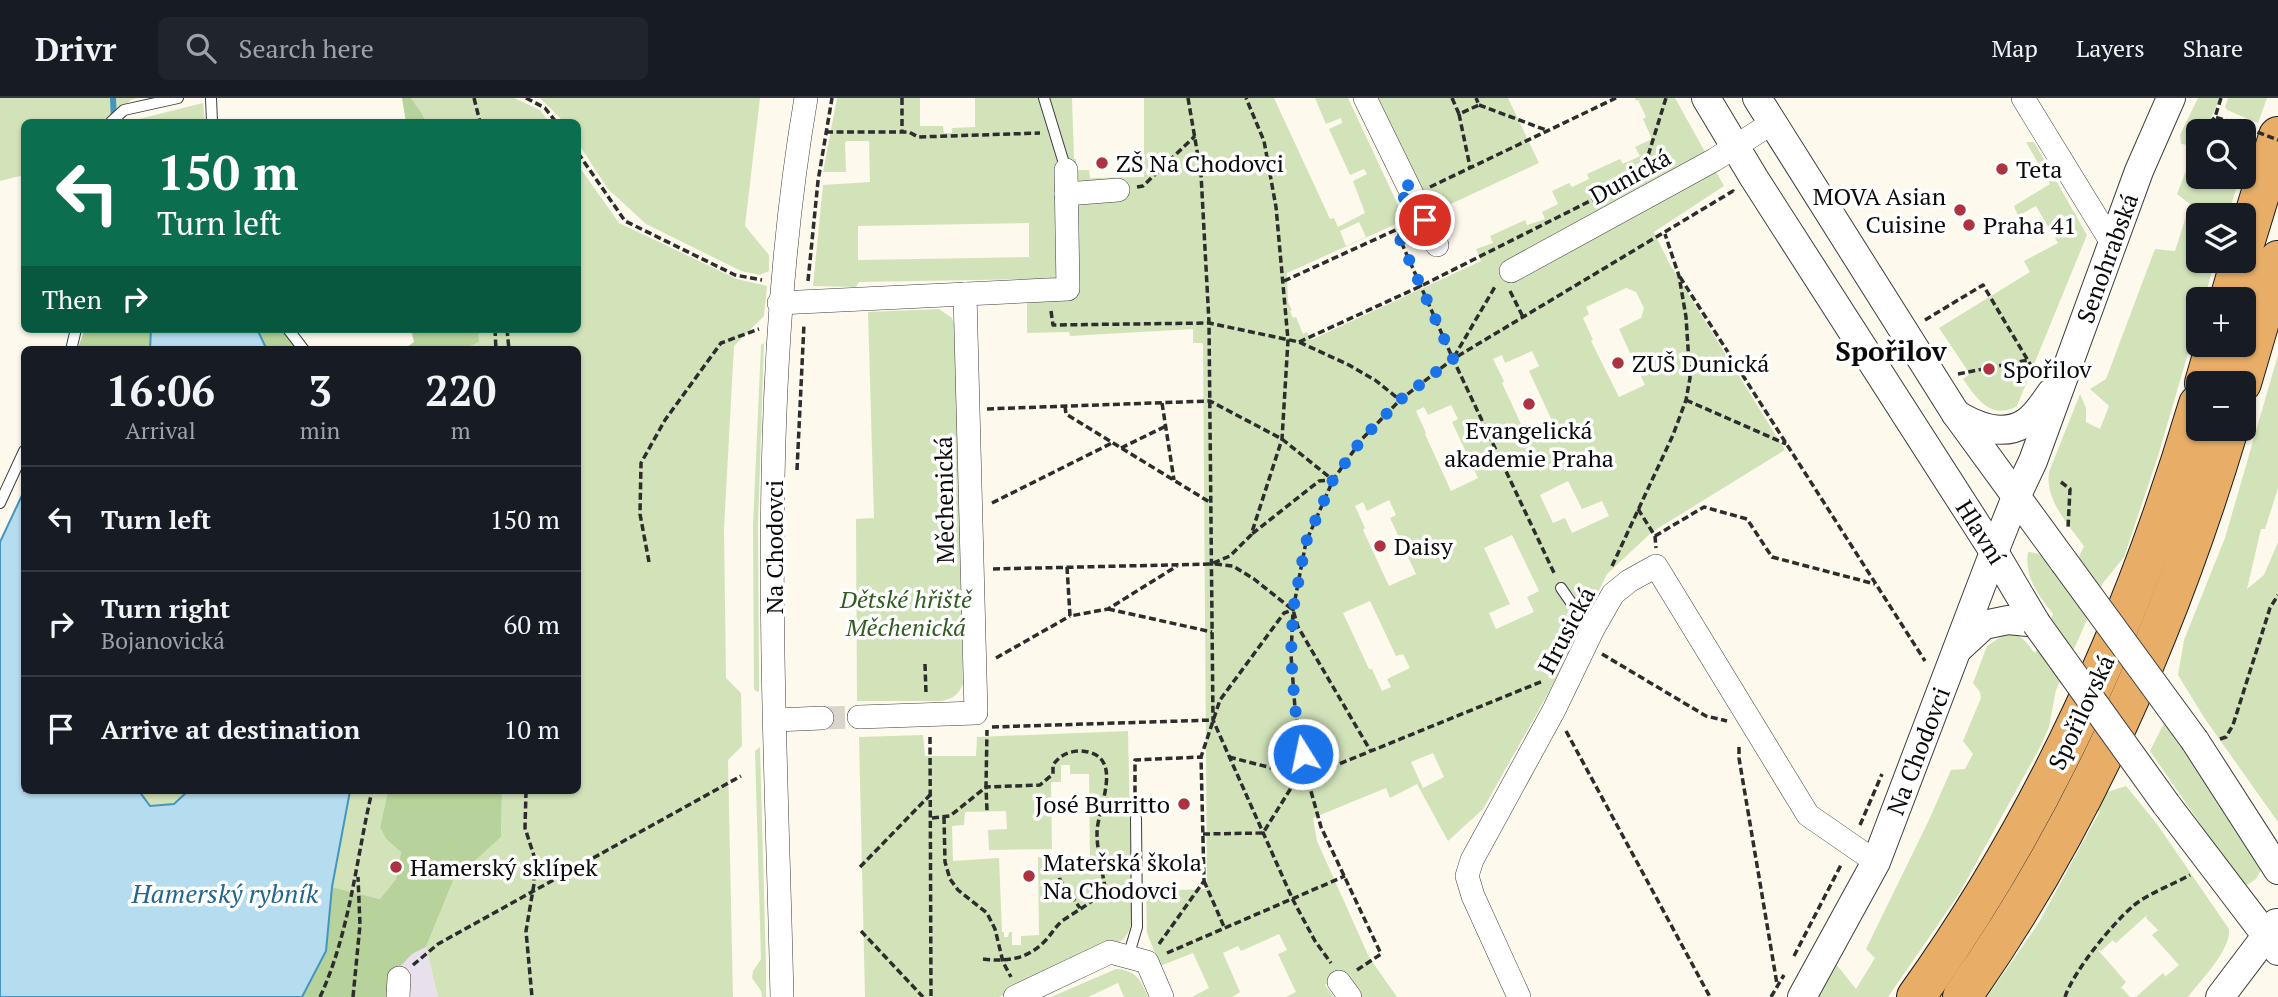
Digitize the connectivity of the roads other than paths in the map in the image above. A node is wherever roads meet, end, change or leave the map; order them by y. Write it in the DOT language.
graph roads {
  1 [pos="178,98"];
  2 [pos="211,98"];
  3 [pos="806,98"];
  4 [pos="1044,98"];
  5 [pos="1365,98"];
  6 [pos="1706,98"];
  7 [pos="1757,98"];
  8 [pos="2023,98"];
  9 [pos="2171,98"];
  10 [pos="114,119"];
  11 [pos="212,119"];
  12 [pos="1772,123"];
  13 [pos="2278,138"];
  14 [pos="1736,146"];
  15 [pos="1066,170"];
  16 [pos="1118,190"];
  17 [pos="1066,194"];
  18 [pos="2256,209"];
  19 [pos="2112,243"];
  20 [pos="1437,245"];
  21 [pos="2278,260"];
  22 [pos="1511,271"];
  23 [pos="780,293"];
  24 [pos="965,294"];
  25 [pos="2246,371"];
  26 [pos="2050,378"];
  27 [pos="1956,414"];
  28 [pos="2186,440"];
  29 [pos="2225,441"];
  30 [pos="21,458"];
  31 [pos="2016,497"];
  32 [pos="0,503"];
  33 [pos="1994,552"];
  34 [pos="1561,588"];
  35 [pos="2036,623"];
  36 [pos="1589,636"];
  37 [pos="1943,651"];
  38 [pos="859,717"];
  39 [pos="822,718"];
  40 [pos="776,720"];
  41 [pos="1136,815"];
  42 [pos="2266,837"];
  43 [pos="1876,862"];
  44 [pos="2278,870"];
  45 [pos="2274,936"];
  46 [pos="1137,959"];
  47 [pos="1790,992"];
  48 [pos="1018,996"];
  49 [pos="782,997"];
  50 [pos="1162,997"];
  51 [pos="1519,997"];
  52 [pos="1916,997"];
  53 [pos="1962,997"];
  54 [pos="2220,997"];
  1 -- 10 [label="lane"];
  2 -- 11 [label="lane"];
  3 -- 23 [label="street, Na Chodovci"];
  4 -- 15 [label="lane"];
  5 -- 20 [label="street"];
  6 -- 14 [label="street, Hlavní"];
  7 -- 12 [label="street, Hlavní"];
  8 -- 19 [label="street"];
  9 -- 19 [label="street, Senohrabská"];
  12 -- 14 [label="street, Dunická"];
  12 -- 27 [label="street, Hlavní"];
  13 -- 18 [label="highway"];
  14 -- 22 [label="street, Dunická"];
  14 -- 33 [label="street, Hlavní"];
  15 -- 17 [label="street"];
  16 -- 17 [label="street"];
  17 -- 24 [label="street"];
  19 -- 26 [label="street, Senohrabská"];
  21 -- 25 [label="highway"];
  23 -- 24 [label="street"];
  23 -- 40 [label="street, Na Chodovci"];
  24 -- 38 [label="street, Měchenická"];
  26 -- 27 [label="street"];
  26 -- 31 [label="street, Senohrabská"];
  27 -- 31 [label="street, Hlavní"];
  28 -- 52 [label="highway, Spořilovská"];
  29 -- 53 [label="highway, Spořilovská"];
  30 -- 32 [label="lane"];
  31 -- 33 [label="street, Na Chodovci"];
  31 -- 42 [label="street, Hlavní, bridge"];
  33 -- 35 [label="street, Hlavní"];
  33 -- 37 [label="street, Na Chodovci"];
  34 -- 36 [label="lane"];
  35 -- 37 [label="street"];
  35 -- 45 [label="street, Hlavní, bridge"];
  36 -- 43 [label="street, Hrusická"];
  36 -- 51 [label="street, Hrusická"];
  37 -- 43 [label="street, Na Chodovci"];
  39 -- 40 [label="street"];
  40 -- 49 [label="street, Na Chodovci"];
  41 -- 46 [label="lane"];
  42 -- 44 [label="street, Hlavní"];
  43 -- 47 [label="street, Na Chodovci"];
  45 -- 54 [label="street"];
  46 -- 48 [label="street"];
  46 -- 50 [label="street"];
}
